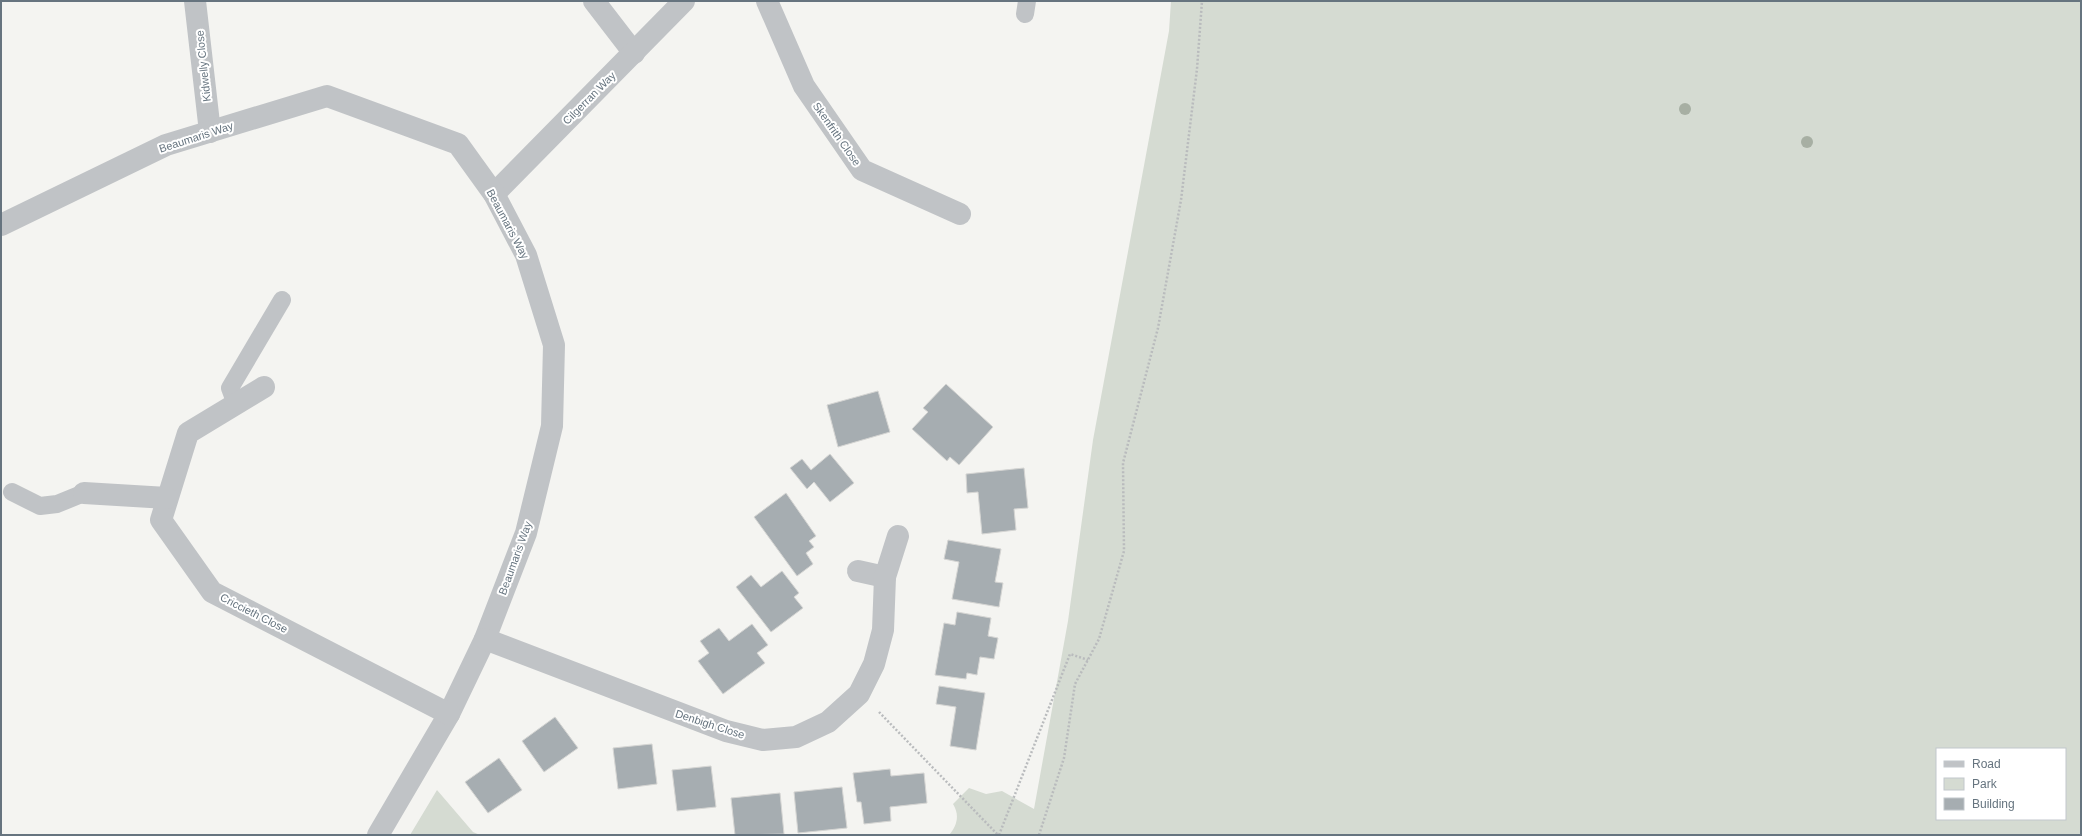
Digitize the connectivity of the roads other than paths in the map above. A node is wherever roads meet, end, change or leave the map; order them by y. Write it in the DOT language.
graph roads {
  1 [pos="195,1"];
  2 [pos="594,1"];
  3 [pos="684,1"];
  4 [pos="767,1"];
  5 [pos="634,54"];
  6 [pos="210,132"];
  7 [pos="494,194"];
  8 [pos="960,214"];
  9 [pos="1,225"];
  10 [pos="282,300"];
  11 [pos="264,387"];
  12 [pos="236,404"];
  13 [pos="12,492"];
  14 [pos="84,493"];
  15 [pos="168,498"];
  16 [pos="898,536"];
  17 [pos="858,571"];
  18 [pos="885,577"];
  19 [pos="485,639"];
  20 [pos="449,714"];
  21 [pos="378,835"];
  1 -- 6 [label="street, Kidwelly Close"];
  2 -- 5 [label="street"];
  3 -- 5 [label="street, Cilgerran Way"];
  4 -- 8 [label="street, Skenfrith Close"];
  5 -- 7 [label="street, Cilgerran Way"];
  6 -- 7 [label="street, Beaumaris Way"];
  6 -- 9 [label="street, Beaumaris Way"];
  7 -- 19 [label="street, Beaumaris Way"];
  10 -- 12 [label="lane"];
  11 -- 12 [label="street, Criccieth Close"];
  12 -- 15 [label="street, Criccieth Close"];
  13 -- 14 [label="lane"];
  14 -- 15 [label="street"];
  15 -- 20 [label="street, Criccieth Close"];
  16 -- 18 [label="street, Denbigh Close"];
  17 -- 18 [label="street"];
  18 -- 19 [label="street, Denbigh Close"];
  19 -- 20 [label="street, Beaumaris Way"];
  20 -- 21 [label="street, Beaumaris Way"];
}
